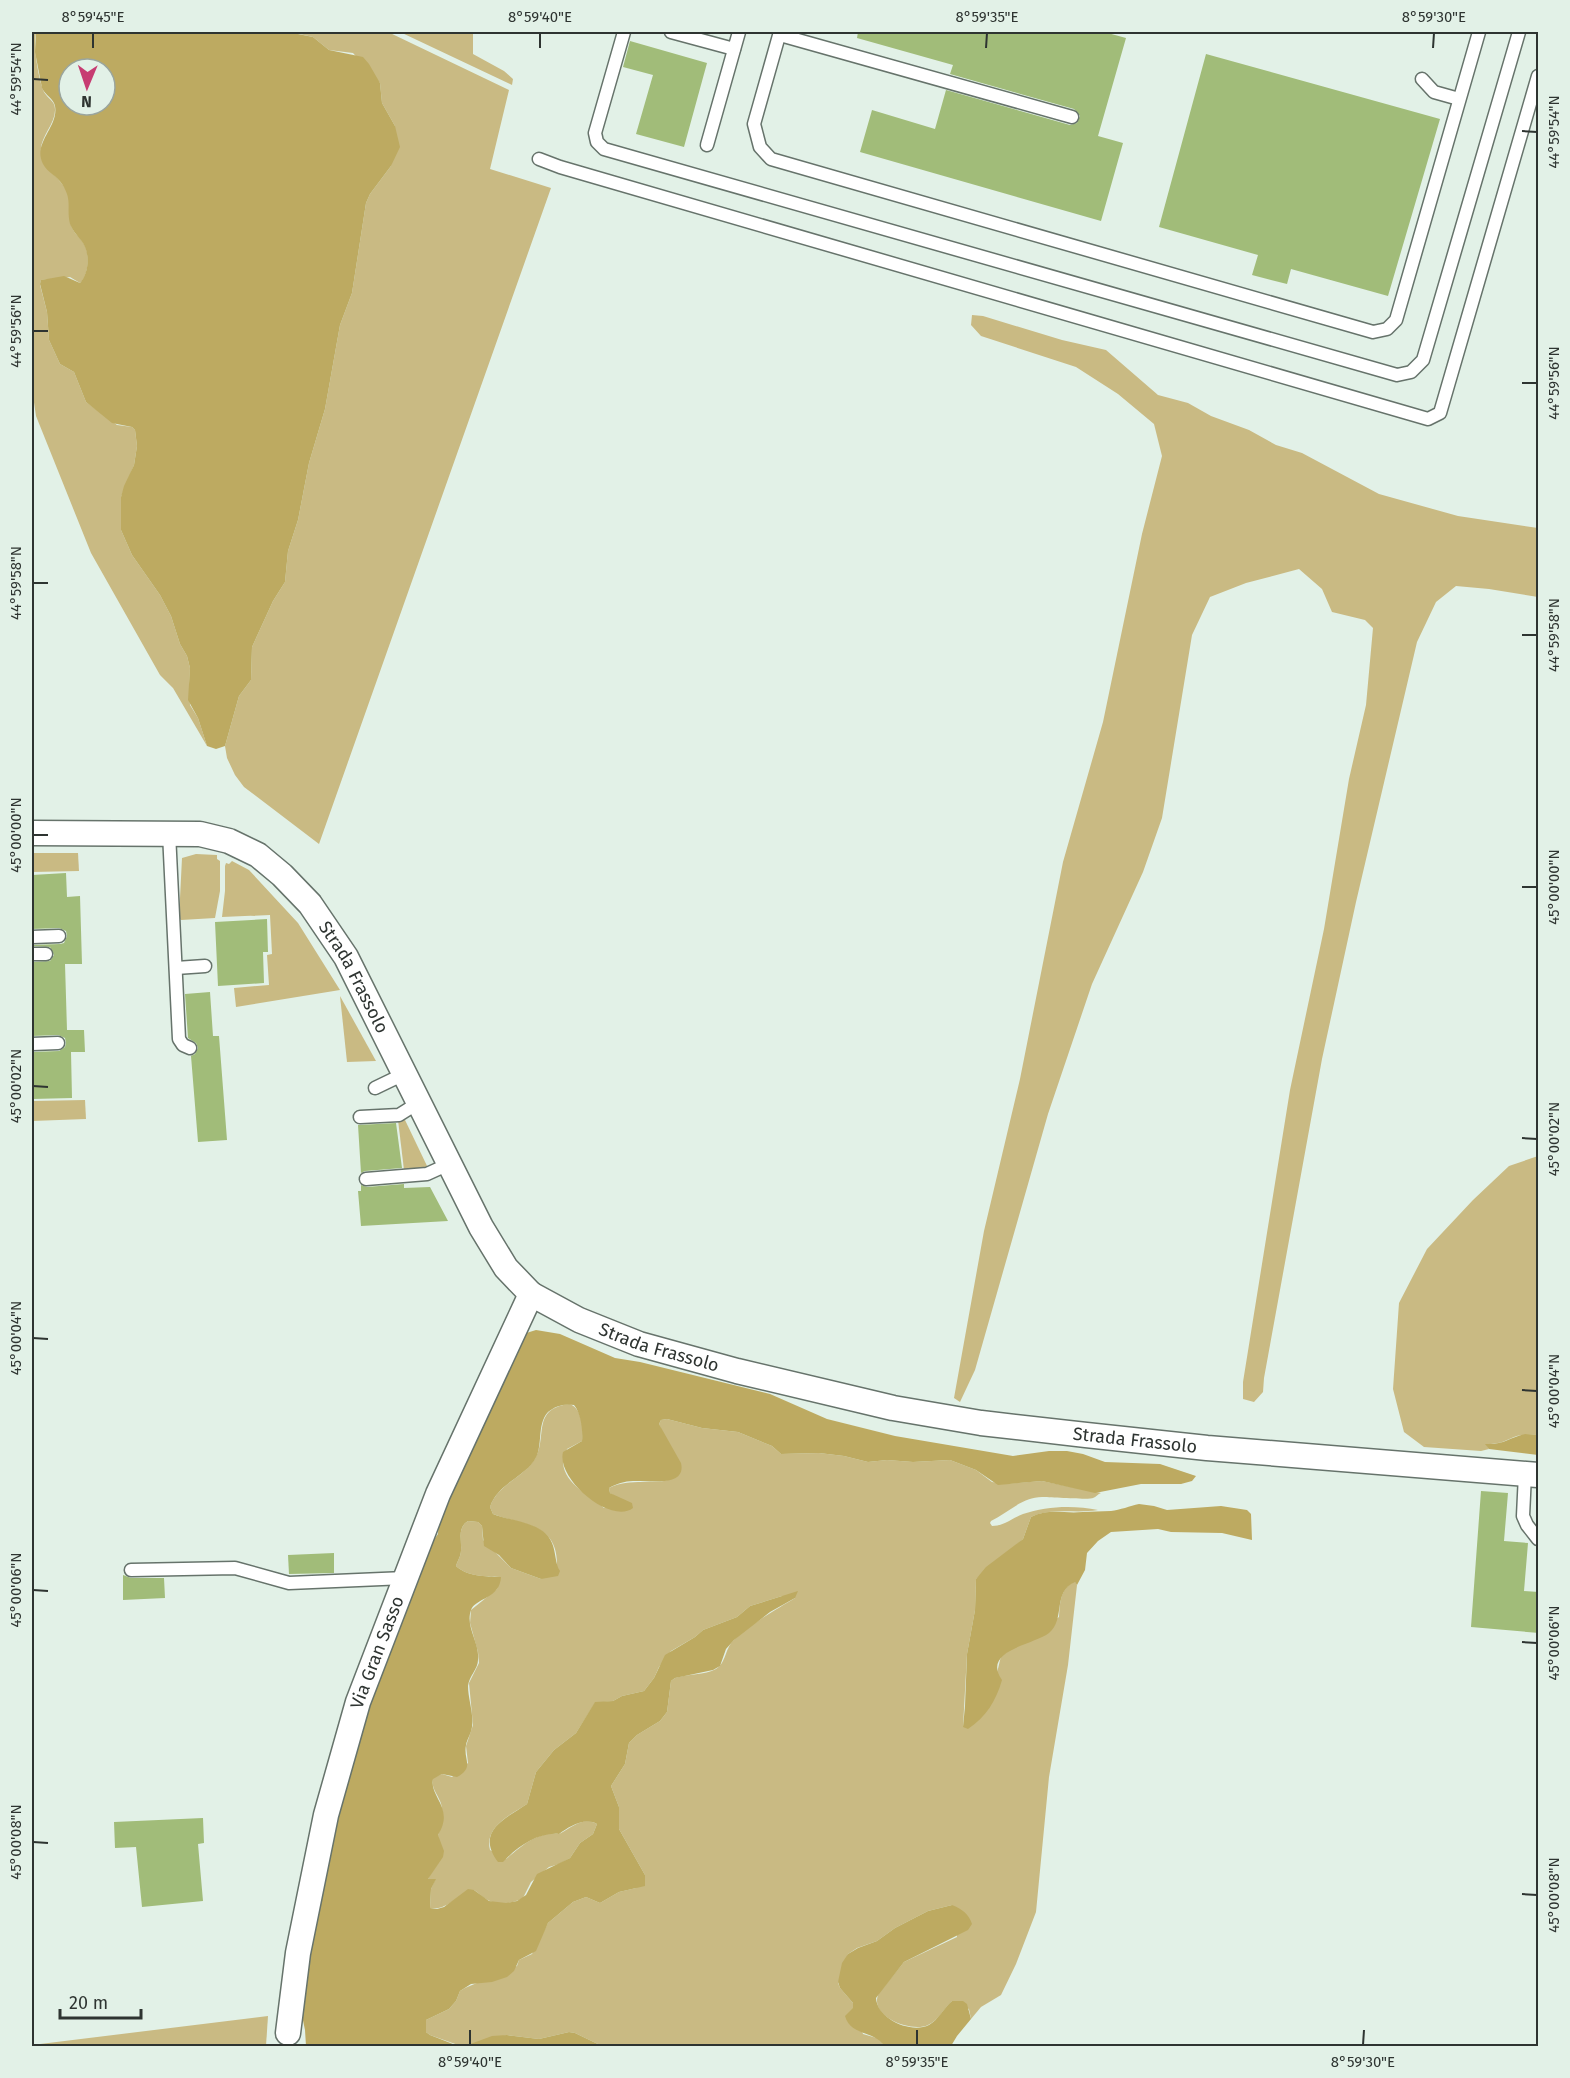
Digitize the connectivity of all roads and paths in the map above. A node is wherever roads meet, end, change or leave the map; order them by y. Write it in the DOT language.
graph roads {
  1 [pos="624,32"];
  2 [pos="671,32"];
  3 [pos="739,32"];
  4 [pos="1479,32"];
  5 [pos="1519,32"];
  6 [pos="780,33"];
  7 [pos="734,49"];
  8 [pos="1539,76"];
  9 [pos="1422,79"];
  10 [pos="1459,99"];
  11 [pos="1072,117"];
  12 [pos="707,145"];
  13 [pos="539,159"];
  14 [pos="169,832"];
  15 [pos="32,833"];
  16 [pos="59,936"];
  17 [pos="32,937"];
  18 [pos="32,954"];
  19 [pos="46,954"];
  20 [pos="205,966"];
  21 [pos="176,968"];
  22 [pos="58,1043"];
  23 [pos="32,1044"];
  24 [pos="190,1048"];
  25 [pos="404,1074"];
  26 [pos="375,1088"];
  27 [pos="418,1103"];
  28 [pos="360,1117"];
  29 [pos="449,1164"];
  30 [pos="366,1179"];
  31 [pos="531,1294"];
  32 [pos="1532,1475"];
  33 [pos="1539,1539"];
  34 [pos="131,1570"];
  35 [pos="405,1578"];
  36 [pos="288,2033"];
  1 -- 5 [label="lane"];
  2 -- 7 [label="lane"];
  3 -- 7 [label="lane"];
  4 -- 10 [label="lane"];
  6 -- 10 [label="lane"];
  6 -- 11 [label="lane"];
  7 -- 12 [label="lane"];
  8 -- 13 [label="lane"];
  9 -- 10 [label="lane"];
  14 -- 15 [label="street, Strada Frassolo"];
  14 -- 21 [label="lane"];
  14 -- 25 [label="street, Strada Frassolo"];
  16 -- 17 [label="lane"];
  18 -- 19 [label="lane"];
  20 -- 21 [label="lane"];
  21 -- 24 [label="lane"];
  22 -- 23 [label="lane"];
  25 -- 26 [label="lane"];
  25 -- 27 [label="street, Strada Frassolo"];
  27 -- 28 [label="lane"];
  27 -- 29 [label="street, Strada Frassolo"];
  29 -- 30 [label="lane"];
  29 -- 31 [label="street, Strada Frassolo"];
  31 -- 32 [label="street, Strada Frassolo"];
  31 -- 35 [label="street, Via Gran Sasso"];
  32 -- 33 [label="lane"];
  34 -- 35 [label="lane"];
  35 -- 36 [label="street, Via Gran Sasso"];
}
